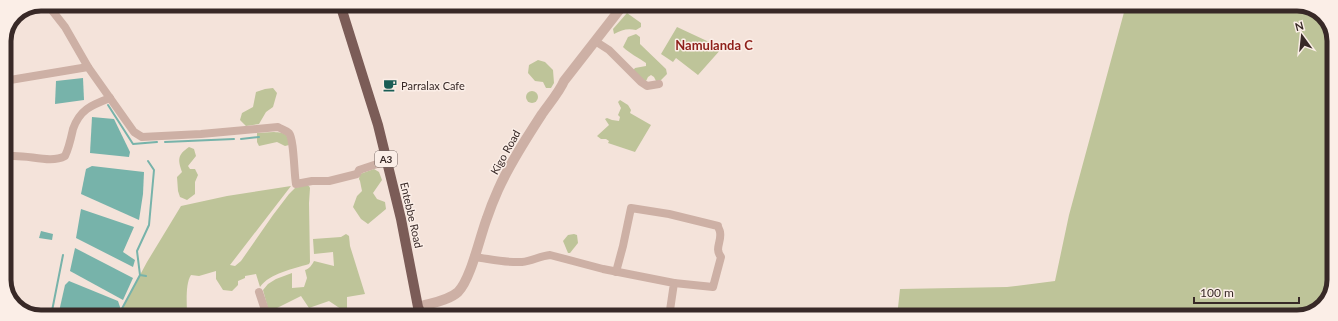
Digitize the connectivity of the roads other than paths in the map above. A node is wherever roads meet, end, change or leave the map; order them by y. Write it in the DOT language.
graph roads {
  1 [pos="52,11"];
  2 [pos="342,11"];
  3 [pos="619,11"];
  4 [pos="595,41"];
  5 [pos="88,67"];
  6 [pos="11,80"];
  7 [pos="659,84"];
  8 [pos="110,98"];
  9 [pos="11,157"];
  10 [pos="386,161"];
  11 [pos="474,257"];
  12 [pos="616,272"];
  13 [pos="674,283"];
  14 [pos="259,292"];
  15 [pos="265,310"];
  16 [pos="420,310"];
  17 [pos="424,310"];
  18 [pos="670,310"];
  1 -- 5 [label="street"];
  2 -- 10 [label="main road, Entebbe Road / A3"];
  3 -- 4 [label="street, Kigo Road"];
  4 -- 7 [label="street"];
  4 -- 11 [label="street, Kigo Road"];
  5 -- 6 [label="street"];
  5 -- 8 [label="street"];
  8 -- 9 [label="street"];
  8 -- 10 [label="street"];
  10 -- 16 [label="main road, Entebbe Road / A3"];
  11 -- 12 [label="street"];
  11 -- 17 [label="street, Kigo Road"];
  12 -- 13 [label="street"];
  12 -- 13 [label="street"];
  13 -- 18 [label="street"];
  14 -- 15 [label="street"];
}
